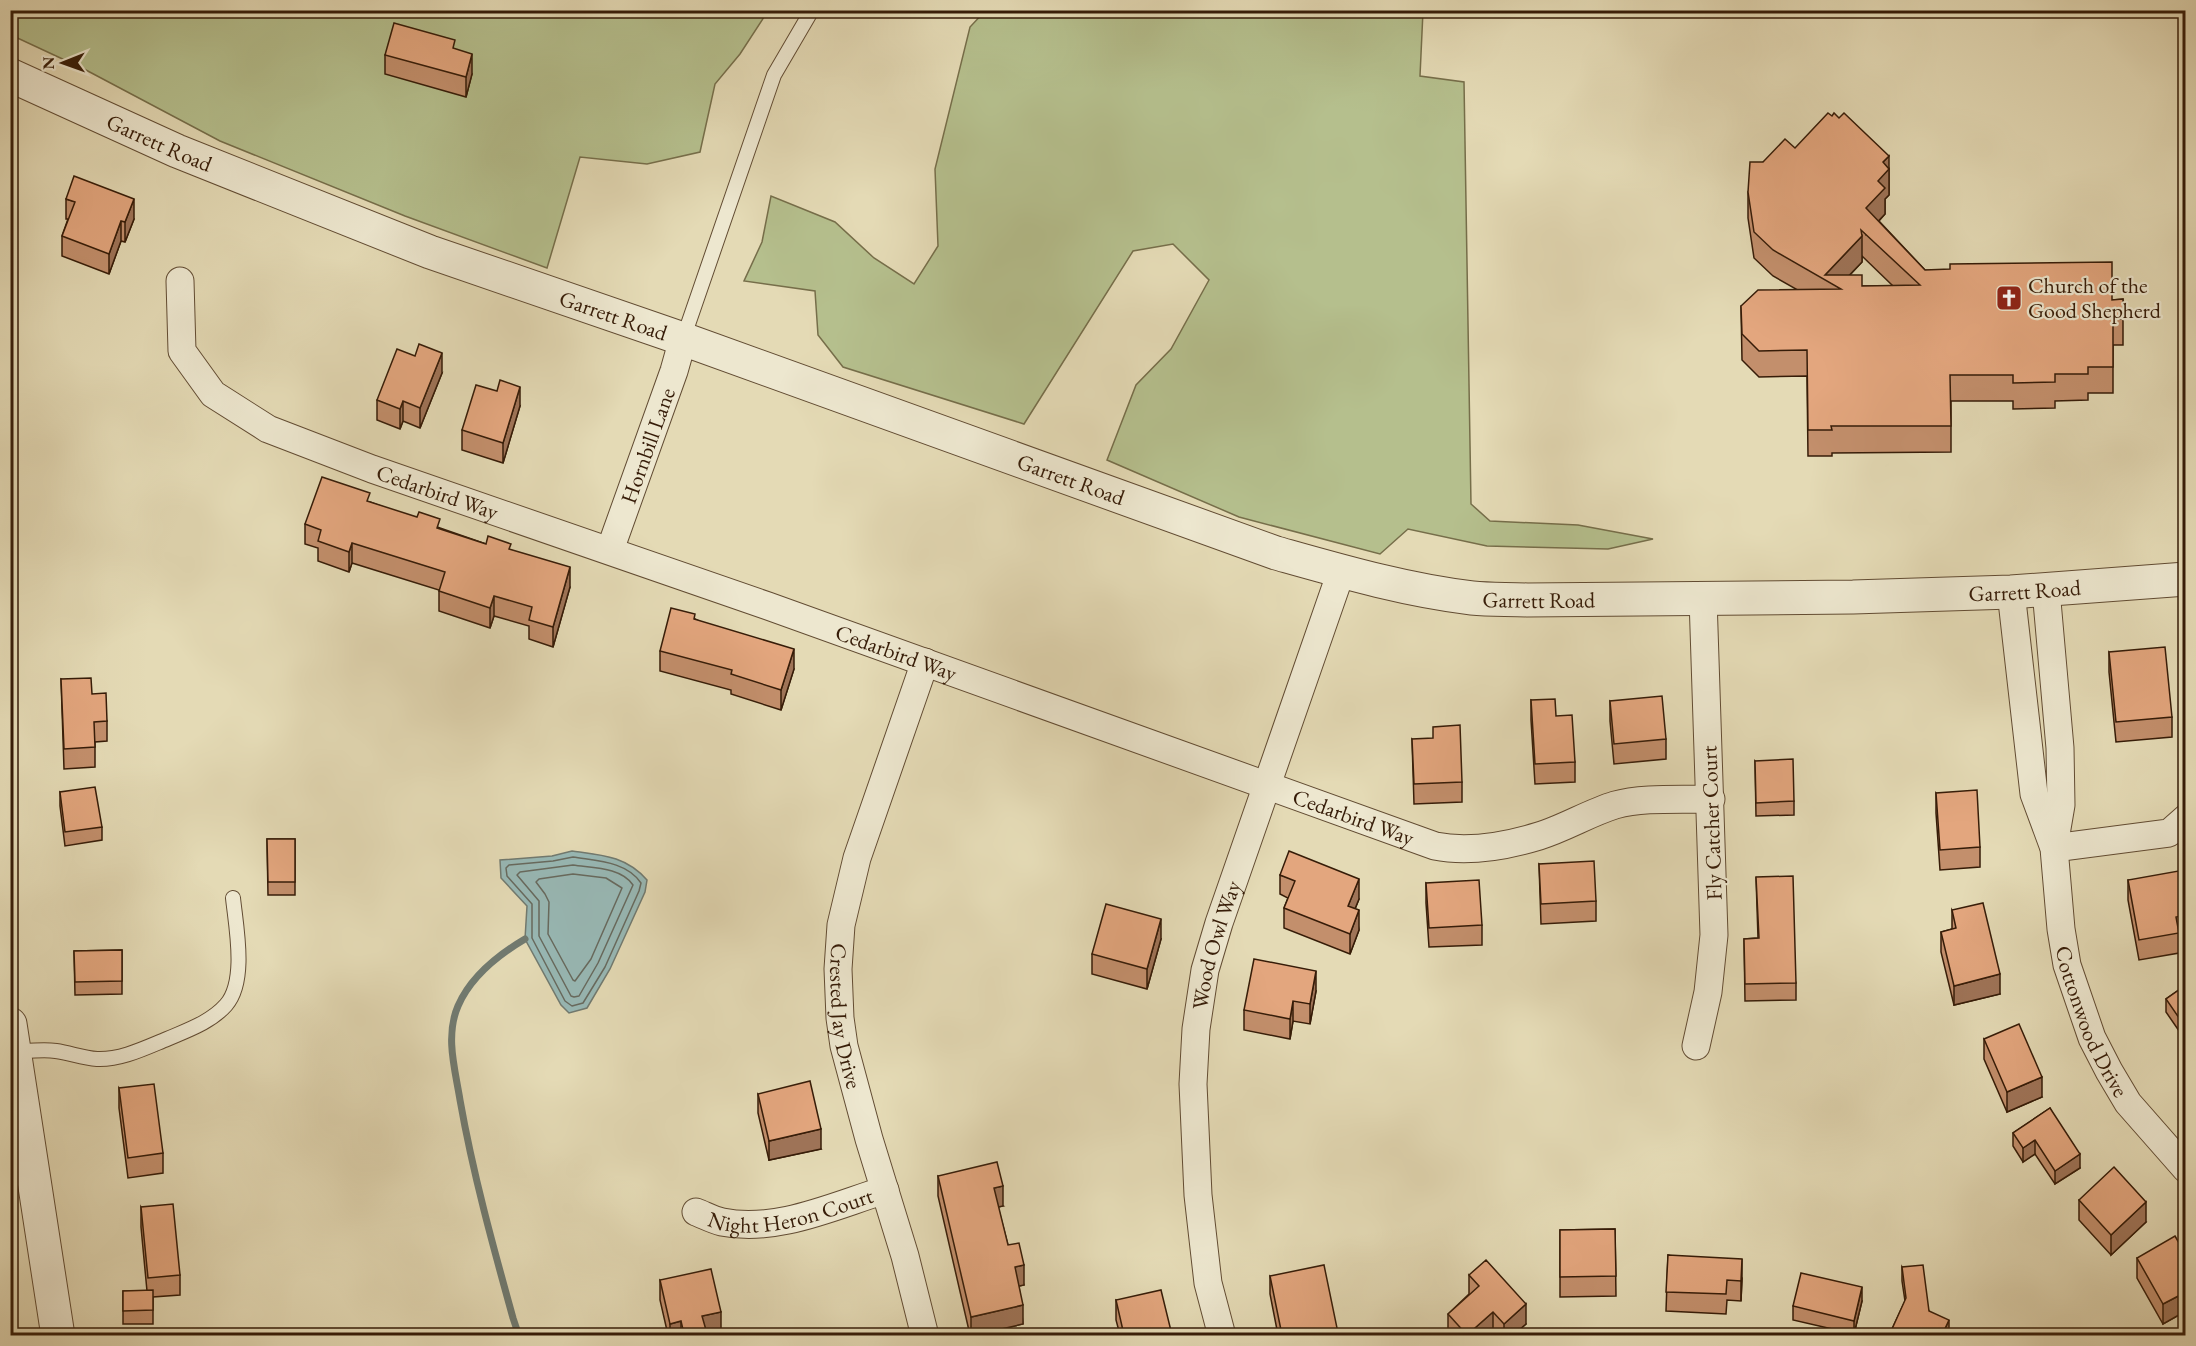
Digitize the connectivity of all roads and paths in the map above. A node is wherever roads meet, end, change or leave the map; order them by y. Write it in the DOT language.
graph roads {
  1 [pos="812,10"];
  2 [pos="10,75"];
  3 [pos="180,281"];
  4 [pos="683,339"];
  5 [pos="610,550"];
  6 [pos="1341,572"];
  7 [pos="2186,579"];
  8 [pos="2046,590"];
  9 [pos="2011,592"];
  10 [pos="1702,598"];
  11 [pos="925,662"];
  12 [pos="2044,750"];
  13 [pos="1267,784"];
  14 [pos="1711,799"];
  15 [pos="2186,818"];
  16 [pos="2054,848"];
  17 [pos="233,898"];
  18 [pos="13,1038"];
  19 [pos="1696,1046"];
  20 [pos="2186,1169"];
  21 [pos="885,1190"];
  22 [pos="696,1212"];
  23 [pos="57,1335"];
  24 [pos="925,1335"];
  25 [pos="1222,1335"];
  1 -- 4 [label="lane"];
  2 -- 4 [label="street, Garrett Road"];
  3 -- 5 [label="street, Cedarbird Way"];
  4 -- 5 [label="street, Hornbill Lane"];
  4 -- 6 [label="street, Garrett Road"];
  5 -- 11 [label="street, Cedarbird Way"];
  6 -- 10 [label="street, Garrett Road"];
  6 -- 13 [label="street, Wood Owl Way"];
  7 -- 8 [label="street, Garrett Road"];
  8 -- 9 [label="street, Garrett Road"];
  8 -- 12 [label="street, Cottonwood Drive"];
  9 -- 10 [label="street, Garrett Road"];
  9 -- 12 [label="street, Cottonwood Drive"];
  10 -- 14 [label="street, Fly Catcher Court"];
  11 -- 13 [label="street, Cedarbird Way"];
  11 -- 21 [label="street, Crested Jay Drive"];
  12 -- 16 [label="street, Cottonwood Drive"];
  13 -- 14 [label="street, Cedarbird Way"];
  13 -- 25 [label="street, Wood Owl Way"];
  14 -- 19 [label="street, Fly Catcher Court"];
  15 -- 16 [label="street"];
  16 -- 20 [label="street, Cottonwood Drive"];
  17 -- 18 [label="lane"];
  18 -- 23 [label="street"];
  21 -- 22 [label="street, Night Heron Court"];
  21 -- 24 [label="street, Crested Jay Drive"];
}
